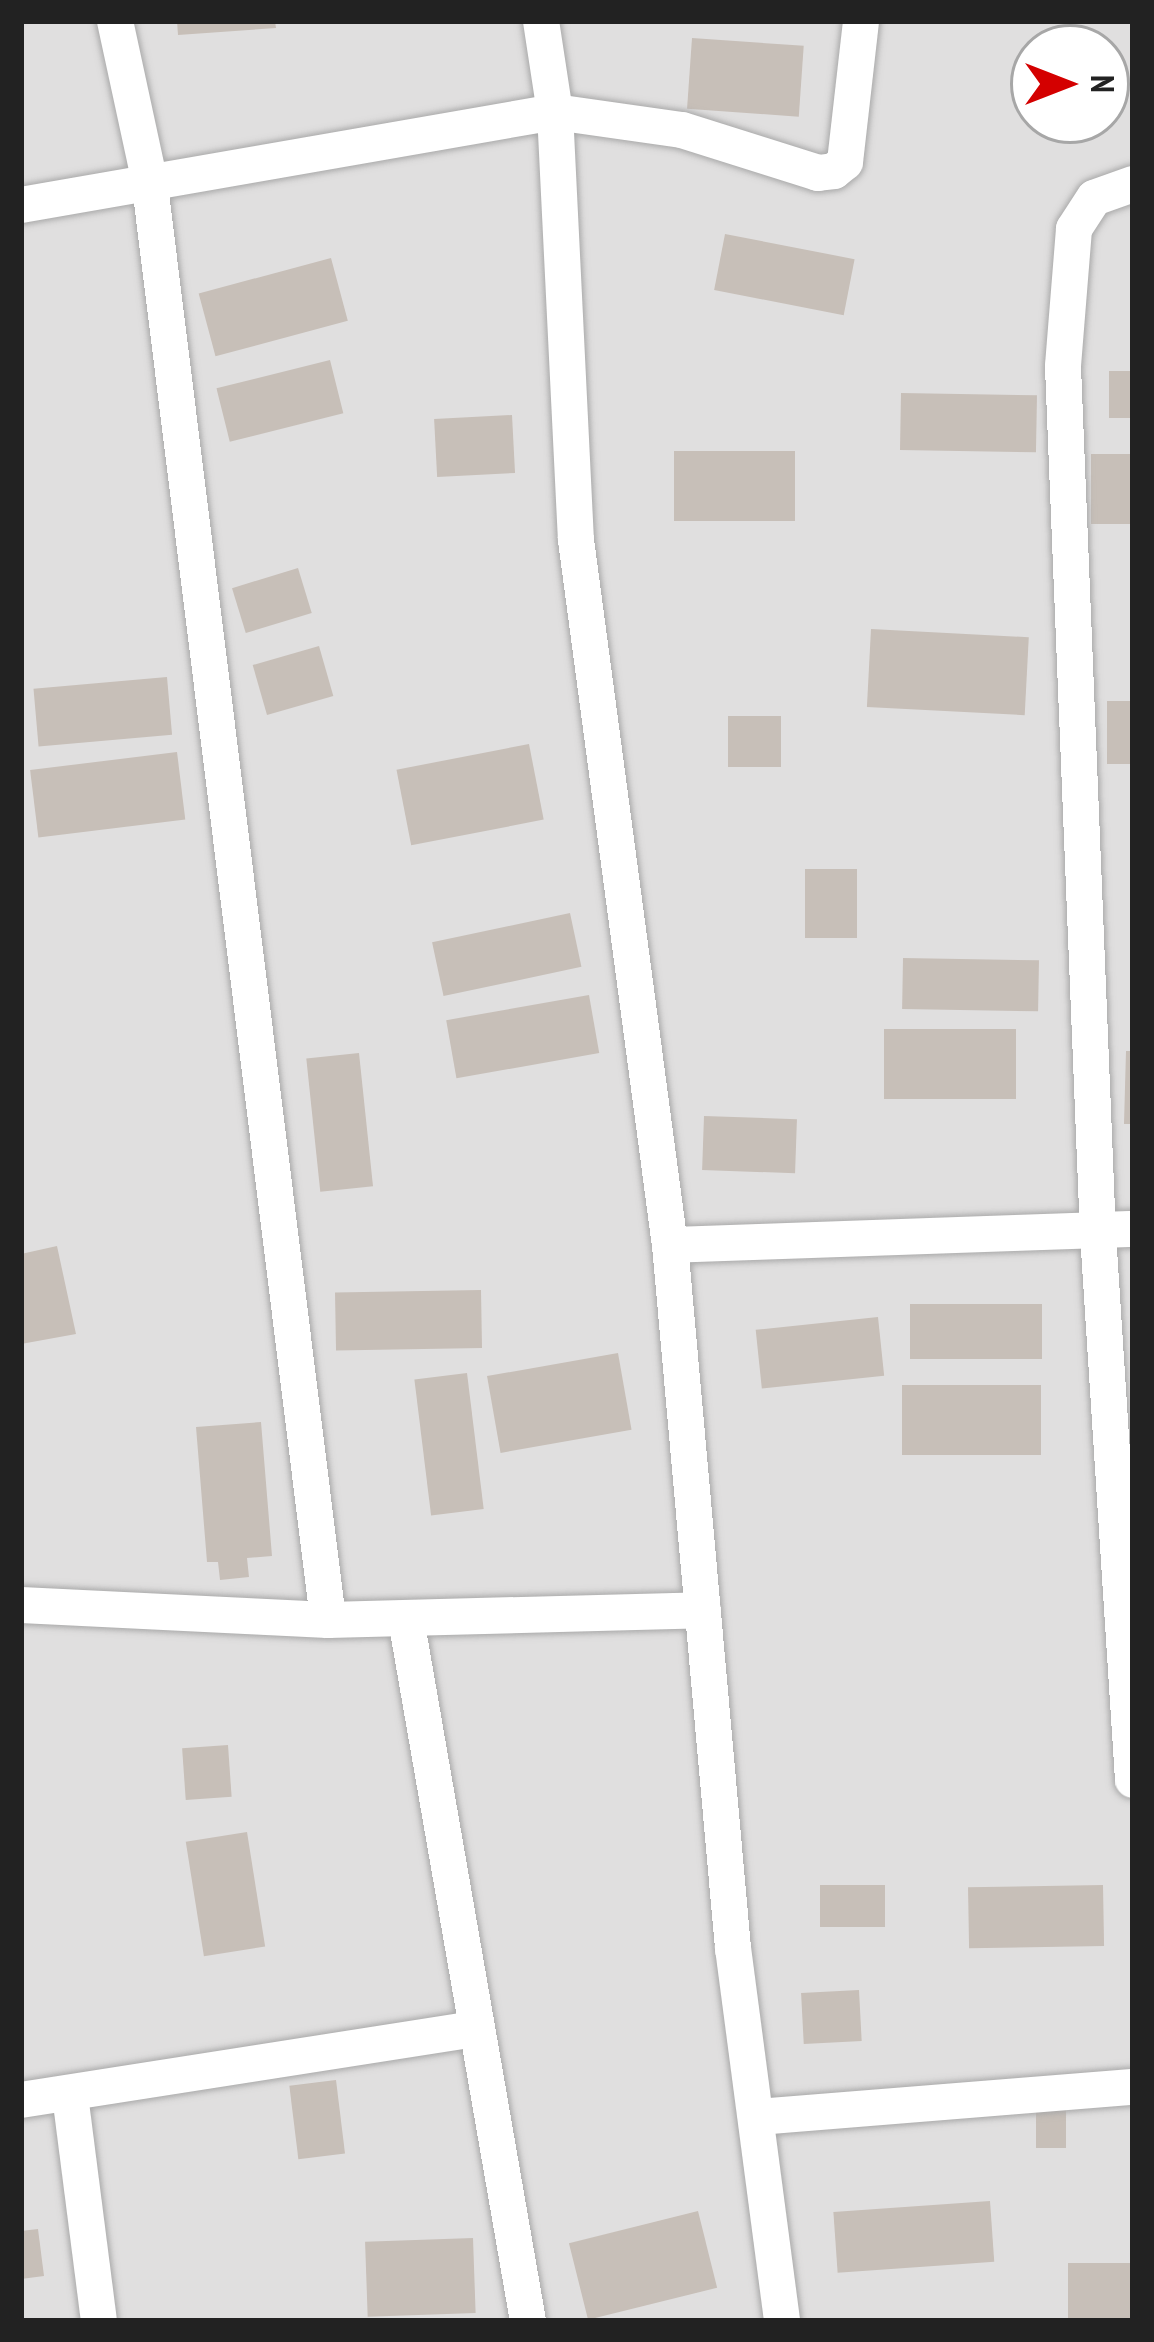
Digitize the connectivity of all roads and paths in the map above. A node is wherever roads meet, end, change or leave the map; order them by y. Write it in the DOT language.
graph roads {
  1 [pos="115,21"];
  2 [pos="541,21"];
  3 [pos="861,21"];
  4 [pos="554,112"];
  5 [pos="149,178"];
  6 [pos="1133,184"];
  7 [pos="21,205"];
  8 [pos="1115,1231"];
  9 [pos="670,1245"];
  10 [pos="21,1605"];
  11 [pos="703,1610"];
  12 [pos="406,1619"];
  13 [pos="328,1620"];
  14 [pos="1133,1780"];
  15 [pos="473,2029"];
  16 [pos="1133,2087"];
  17 [pos="70,2095"];
  18 [pos="21,2100"];
  19 [pos="758,2117"];
  20 [pos="99,2321"];
  21 [pos="528,2321"];
  22 [pos="782,2321"];
  1 -- 5 [label="street"];
  2 -- 4 [label="street"];
  3 -- 4 [label="street"];
  4 -- 5 [label="street"];
  4 -- 9 [label="street"];
  5 -- 7 [label="street"];
  5 -- 13 [label="street"];
  6 -- 8 [label="street"];
  8 -- 9 [label="street"];
  8 -- 14 [label="street"];
  9 -- 11 [label="street"];
  10 -- 13 [label="street"];
  11 -- 12 [label="street"];
  11 -- 19 [label="street"];
  12 -- 13 [label="street"];
  12 -- 15 [label="street"];
  15 -- 17 [label="street"];
  15 -- 21 [label="street"];
  16 -- 19 [label="street"];
  17 -- 18 [label="street"];
  17 -- 20 [label="street"];
  19 -- 22 [label="street"];
}
